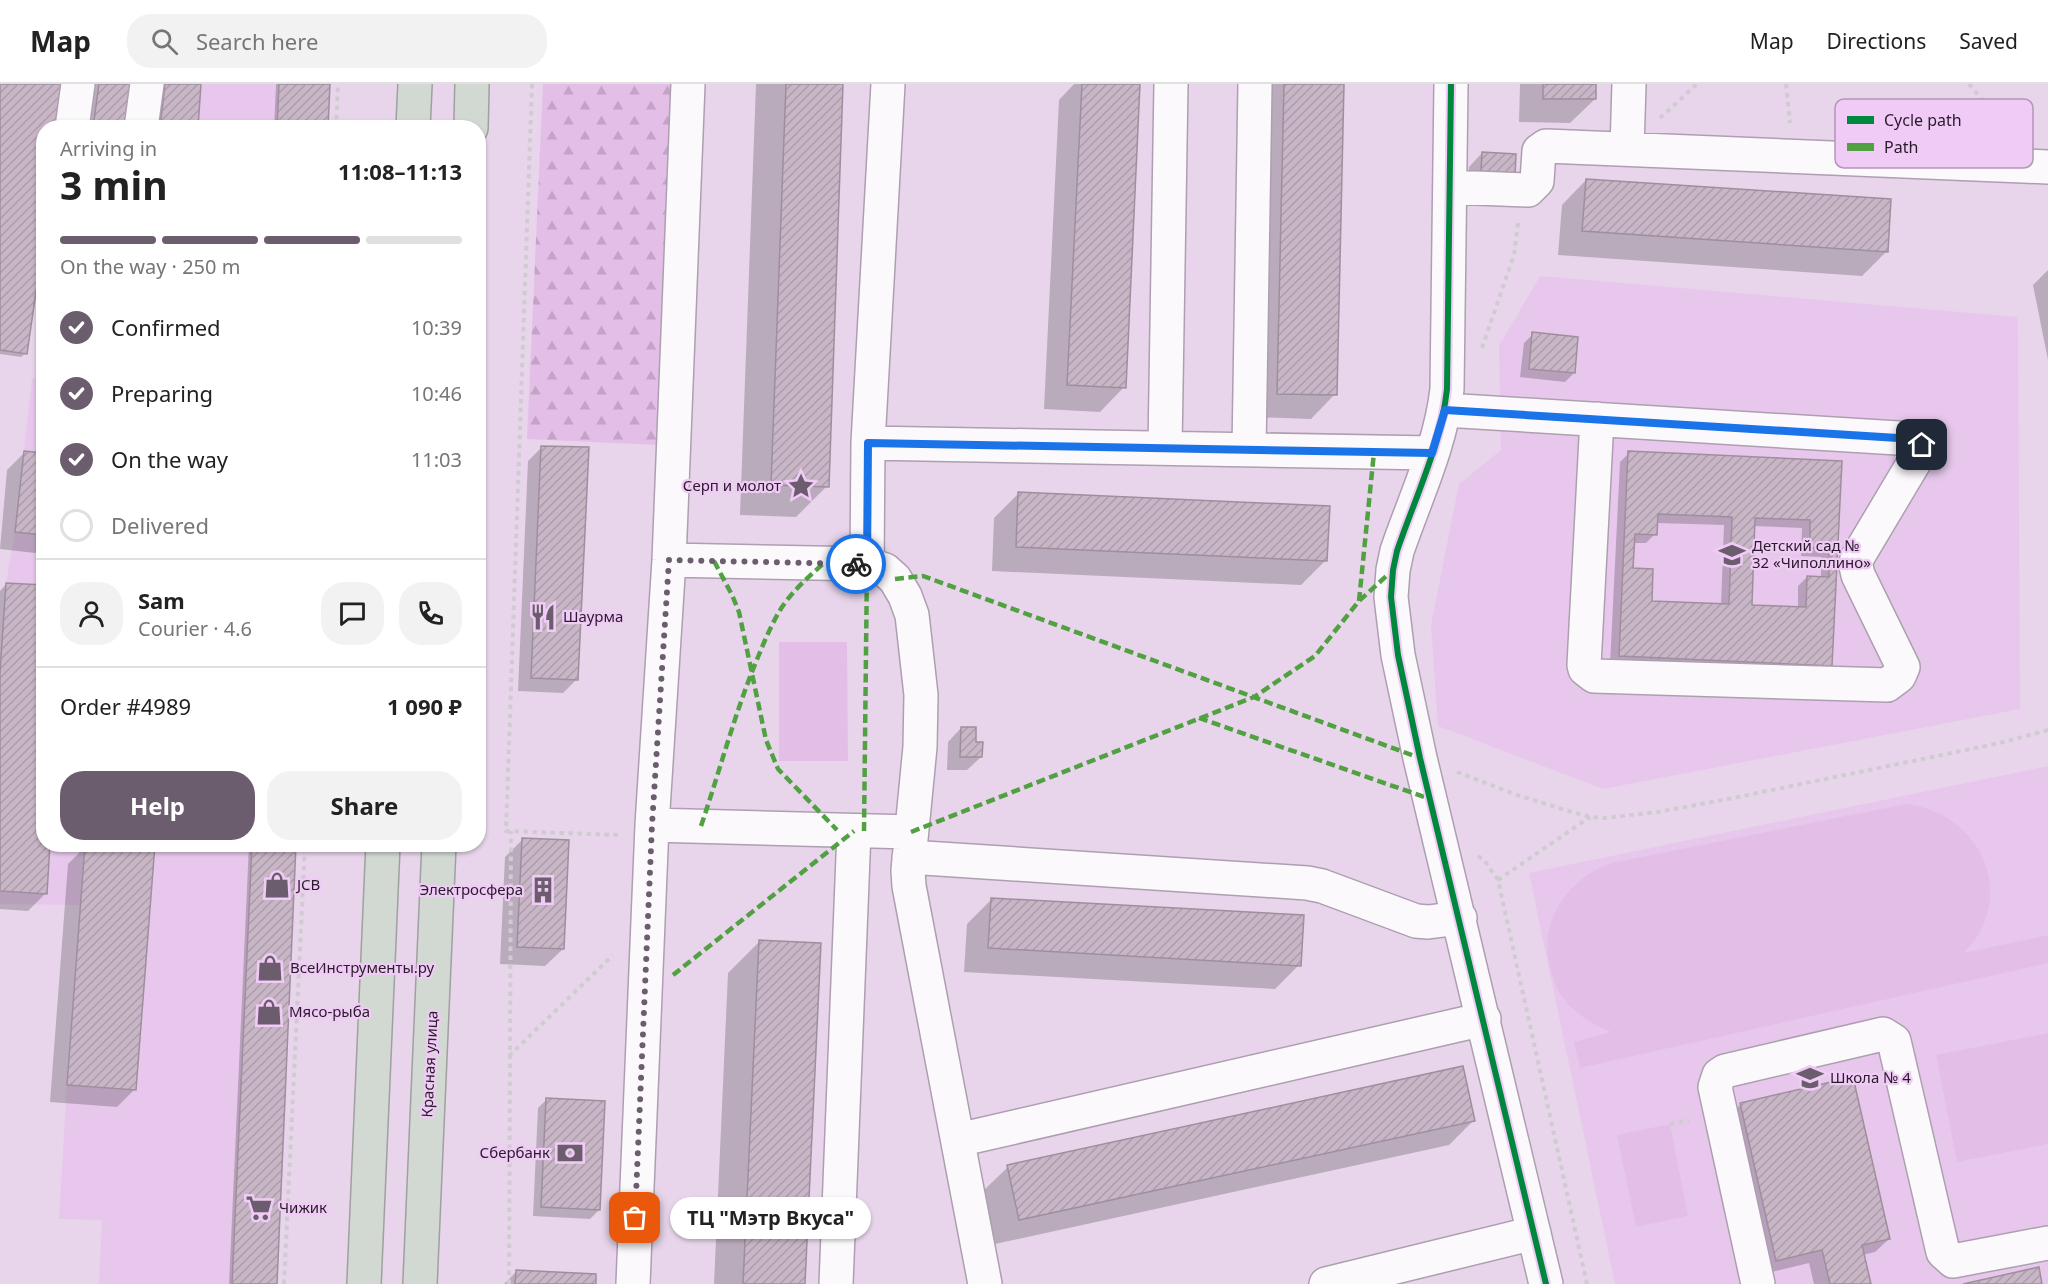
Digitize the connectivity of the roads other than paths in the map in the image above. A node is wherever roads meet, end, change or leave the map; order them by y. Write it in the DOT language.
graph roads {
  1 [pos="78,84"];
  2 [pos="147,84"];
  3 [pos="415,84"];
  4 [pos="472,84"];
  5 [pos="688,84"];
  6 [pos="888,84"];
  7 [pos="1171,84"];
  8 [pos="1255,84"];
  9 [pos="1451,84"];
  10 [pos="1629,84"];
  11 [pos="73,120"];
  12 [pos="142,120"];
  13 [pos="414,120"];
  14 [pos="471,120"];
  15 [pos="1627,149"];
  16 [pos="1835,158"];
  17 [pos="1450,187"];
  18 [pos="1445,410"];
  19 [pos="1597,419"];
  20 [pos="868,443"];
  21 [pos="1165,447"];
  22 [pos="1249,449"];
  23 [pos="1432,453"];
  24 [pos="669,560"];
  25 [pos="867,564"];
  26 [pos="652,831"];
  27 [pos="854,831"];
  28 [pos="910,844"];
  29 [pos="383,852"];
  30 [pos="439,852"];
  31 [pos="1460,918"];
  32 [pos="1484,1019"];
  33 [pos="958,1140"];
  34 [pos="1534,1233"];
  35 [pos="2048,1244"];
  36 [pos="364,1284"];
  37 [pos="420,1284"];
  38 [pos="633,1284"];
  39 [pos="836,1284"];
  40 [pos="985,1284"];
  41 [pos="1326,1284"];
  42 [pos="1546,1284"];
  43 [pos="1758,1284"];
  1 -- 11 [label="street"];
  2 -- 12 [label="street"];
  3 -- 13 [label="highway"];
  4 -- 14 [label="highway"];
  5 -- 24 [label="street"];
  6 -- 20 [label="street"];
  7 -- 21 [label="street"];
  8 -- 22 [label="street"];
  9 -- 17 [label="street"];
  10 -- 15 [label="street"];
  15 -- 16 [label="street"];
  15 -- 17 [label="street"];
  17 -- 18 [label="street"];
  18 -- 19 [label="street"];
  18 -- 23 [label="street"];
  19 -- 19 [label="street"];
  20 -- 21 [label="street"];
  20 -- 25 [label="street"];
  21 -- 22 [label="street"];
  22 -- 23 [label="street"];
  23 -- 31 [label="street"];
  24 -- 25 [label="street"];
  24 -- 26 [label="street"];
  25 -- 28 [label="street"];
  26 -- 27 [label="street"];
  26 -- 38 [label="street"];
  27 -- 28 [label="street"];
  27 -- 39 [label="street"];
  28 -- 31 [label="street"];
  28 -- 33 [label="street"];
  29 -- 36 [label="highway"];
  30 -- 37 [label="highway, Красная улица"];
  31 -- 32 [label="street"];
  32 -- 33 [label="street"];
  32 -- 34 [label="street"];
  33 -- 40 [label="street"];
  34 -- 41 [label="street"];
  34 -- 42 [label="street"];
  35 -- 43 [label="street"];
}
